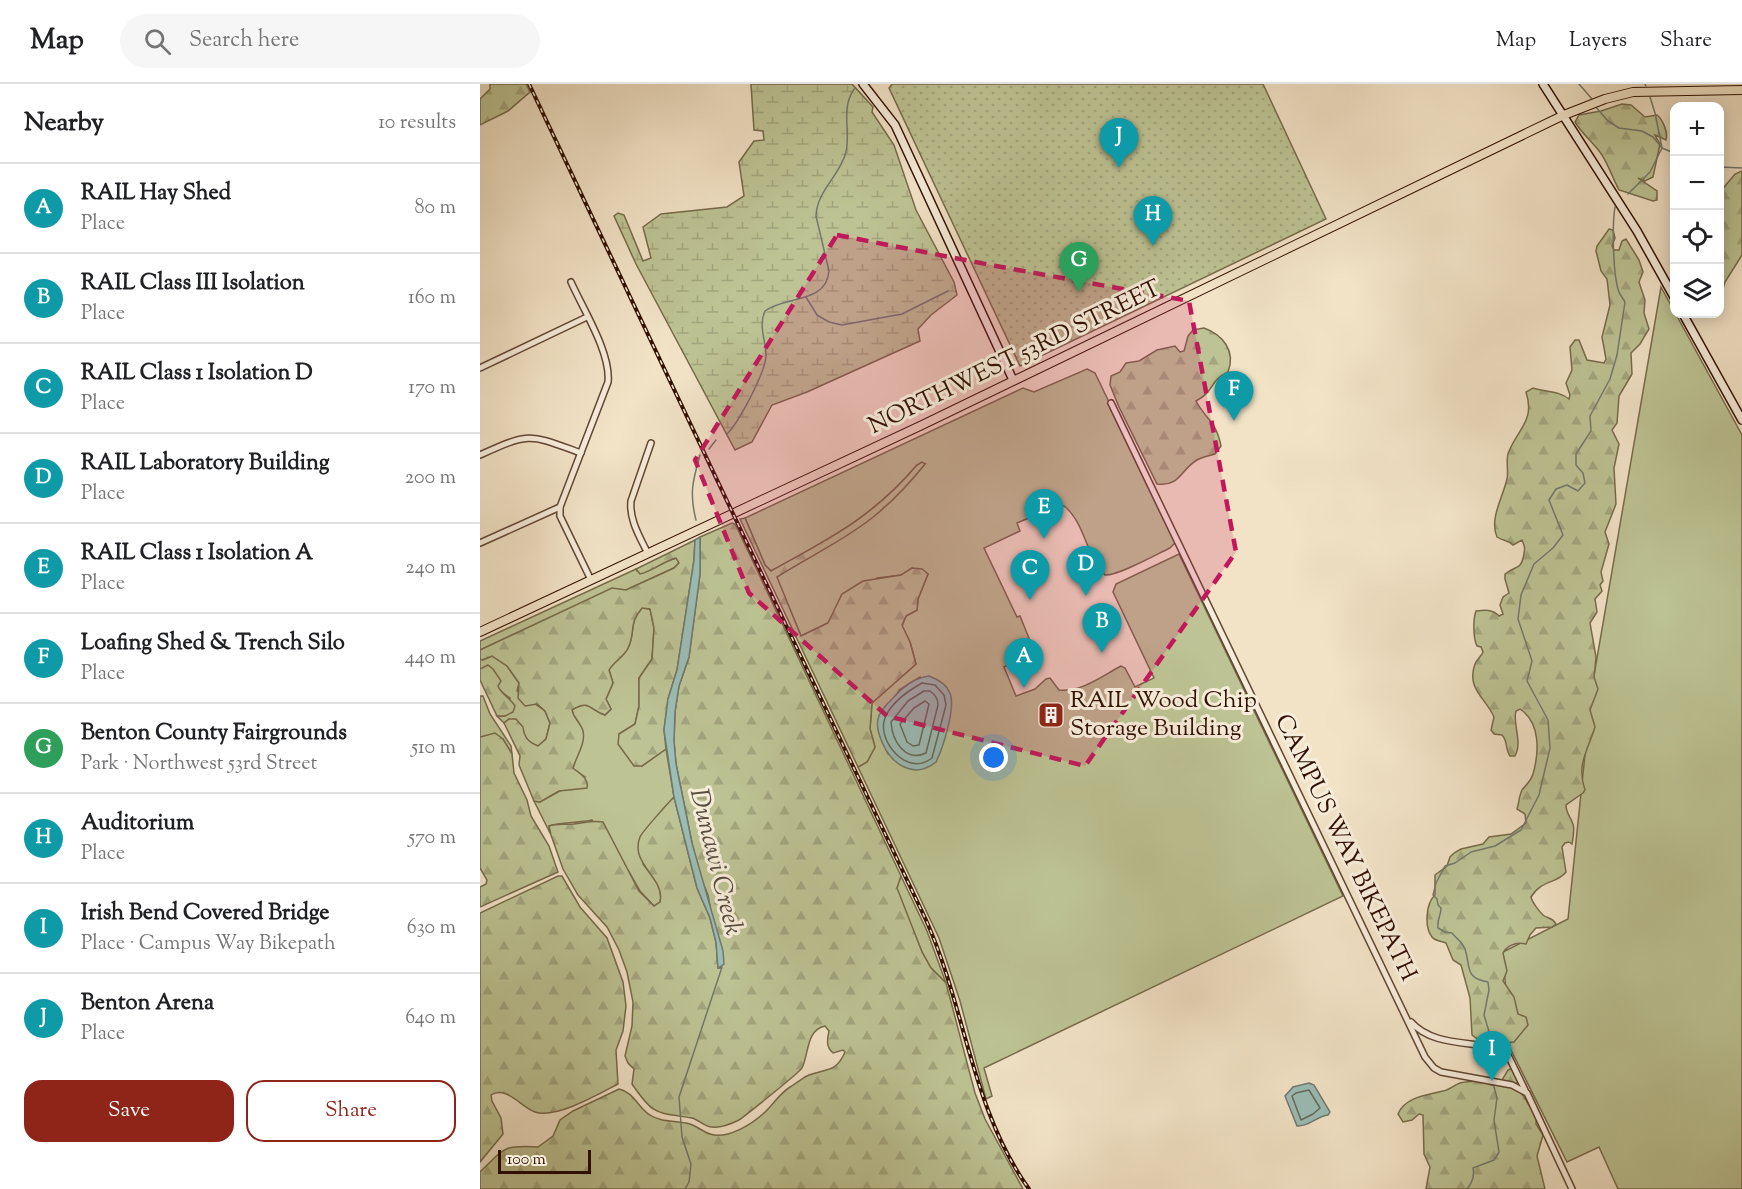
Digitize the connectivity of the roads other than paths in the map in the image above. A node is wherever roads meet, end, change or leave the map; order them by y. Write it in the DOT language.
graph roads {
  1 [pos="863,84"];
  2 [pos="1543,84"];
  3 [pos="1742,90"];
  4 [pos="1564,115"];
  5 [pos="571,282"];
  6 [pos="1670,290"];
  7 [pos="587,317"];
  8 [pos="1685,318"];
  9 [pos="480,368"];
  10 [pos="1013,380"];
  11 [pos="1111,403"];
  12 [pos="1742,420"];
  13 [pos="651,443"];
  14 [pos="581,453"];
  15 [pos="480,455"];
  16 [pos="560,507"];
  17 [pos="480,543"];
  18 [pos="648,554"];
  19 [pos="591,580"];
  20 [pos="480,632"];
  21 [pos="1406,1016"];
  22 [pos="1527,1093"];
  23 [pos="1572,1189"];
  1 -- 10 [label="main road"];
  2 -- 4 [label="main road"];
  3 -- 4 [label="main road, NORTHWEST 53RD STREET"];
  4 -- 6 [label="main road"];
  4 -- 10 [label="main road, NORTHWEST 53RD STREET"];
  5 -- 7 [label="street"];
  7 -- 9 [label="street"];
  7 -- 14 [label="street"];
  8 -- 12 [label="main road"];
  10 -- 18 [label="main road, NORTHWEST 53RD STREET"];
  11 -- 21 [label="street, CAMPUS WAY BIKEPATH"];
  13 -- 18 [label="street"];
  14 -- 15 [label="street"];
  14 -- 16 [label="street"];
  16 -- 17 [label="street"];
  16 -- 19 [label="street"];
  18 -- 19 [label="main road, NORTHWEST 53RD STREET"];
  19 -- 20 [label="main road, NORTHWEST 53RD STREET"];
  21 -- 22 [label="street, CAMPUS WAY BIKEPATH"];
  21 -- 22 [label="street, CAMPUS WAY BIKEPATH"];
  22 -- 23 [label="street, CAMPUS WAY BIKEPATH"];
}
